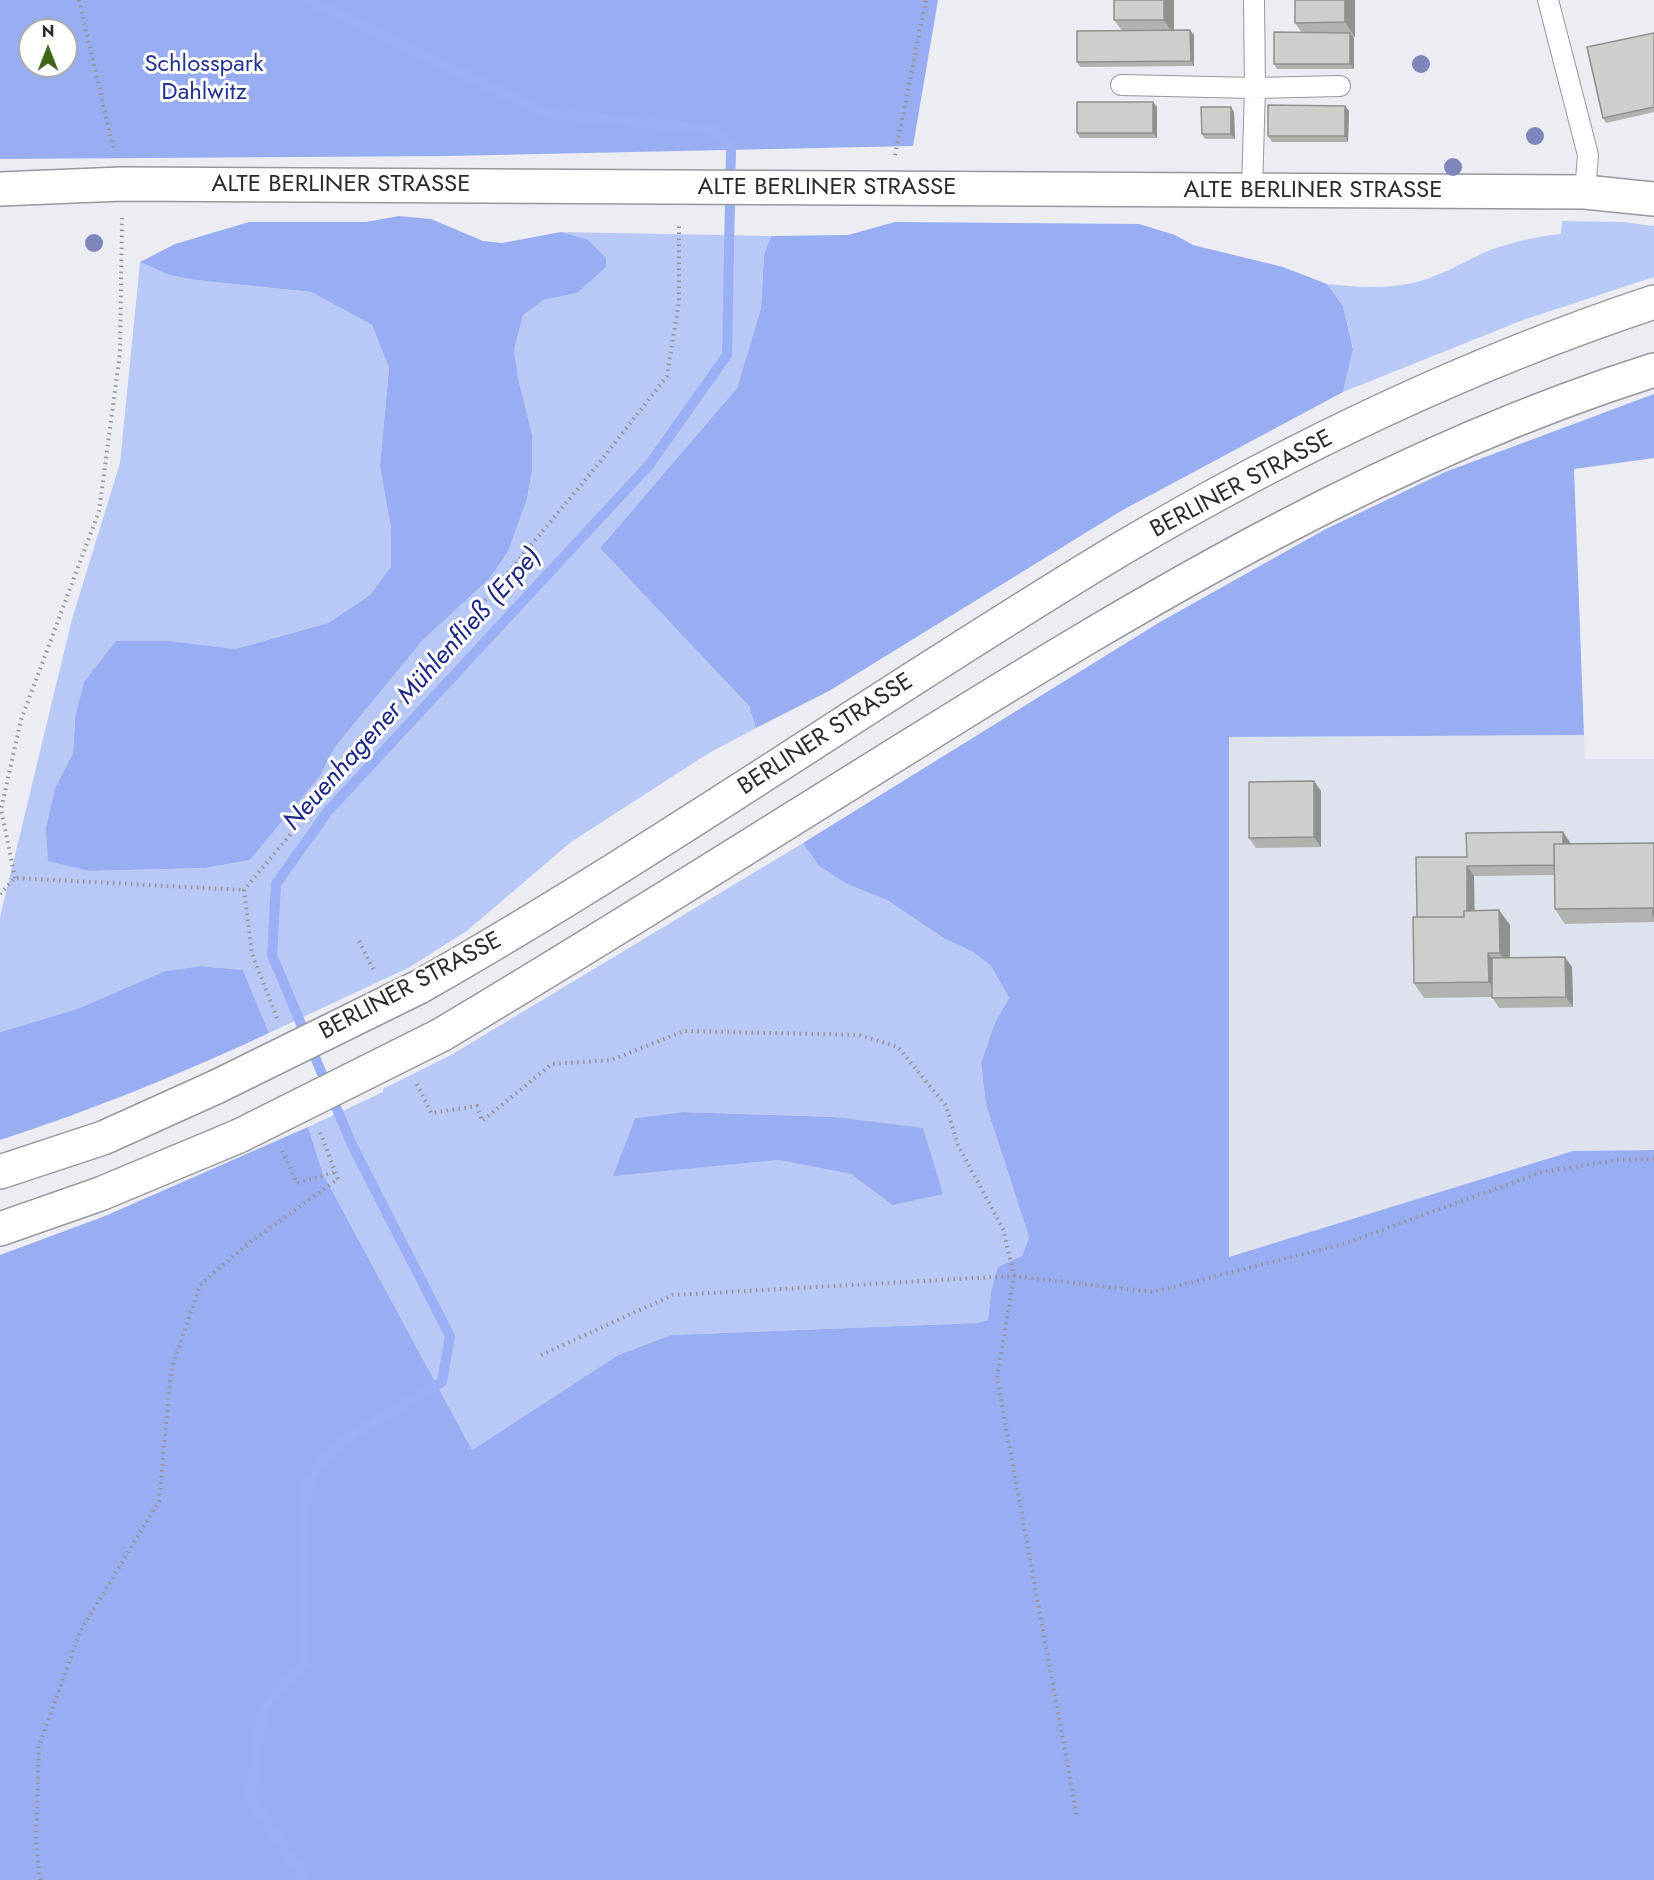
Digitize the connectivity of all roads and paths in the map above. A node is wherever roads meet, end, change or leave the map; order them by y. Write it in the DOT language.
graph roads {
  1 [pos="79,0"];
  2 [pos="926,0"];
  3 [pos="1254,0"];
  4 [pos="1548,0"];
  5 [pos="1121,85"];
  6 [pos="1340,86"];
  7 [pos="1255,88"];
  8 [pos="118,169"];
  9 [pos="891,188"];
  10 [pos="0,189"];
  11 [pos="1252,191"];
  12 [pos="1585,192"];
  13 [pos="1654,199"];
  14 [pos="679,225"];
  15 [pos="1654,302"];
  16 [pos="1654,370"];
  17 [pos="667,376"];
  18 [pos="15,879"];
  19 [pos="244,890"];
  20 [pos="0,894"];
  21 [pos="359,941"];
  22 [pos="373,969"];
  23 [pos="416,1082"];
  24 [pos="279,1145"];
  25 [pos="1654,1159"];
  26 [pos="0,1172"];
  27 [pos="335,1173"];
  28 [pos="0,1229"];
  29 [pos="1014,1276"];
  30 [pos="541,1355"];
  31 [pos="1077,1817"];
  1 -- 8 [label="path"];
  2 -- 9 [label="path"];
  3 -- 7 [label="lane"];
  4 -- 12 [label="lane"];
  5 -- 7 [label="lane"];
  6 -- 7 [label="lane"];
  7 -- 11 [label="lane"];
  8 -- 9 [label="main road, ALTE BERLINER STRASSE"];
  8 -- 10 [label="main road, ALTE BERLINER STRASSE"];
  8 -- 18 [label="path"];
  9 -- 11 [label="main road, ALTE BERLINER STRASSE"];
  11 -- 12 [label="main road, ALTE BERLINER STRASSE"];
  12 -- 13 [label="main road, ALTE BERLINER STRASSE"];
  14 -- 17 [label="path"];
  15 -- 26 [label="main road, BERLINER STRASSE, bridge"];
  16 -- 28 [label="main road, bridge"];
  18 -- 19 [label="path"];
  18 -- 20 [label="path"];
  21 -- 22 [label="path"];
  23 -- 29 [label="path"];
  24 -- 27 [label="path"];
  25 -- 29 [label="path"];
  29 -- 30 [label="path"];
  29 -- 31 [label="path"];
}
